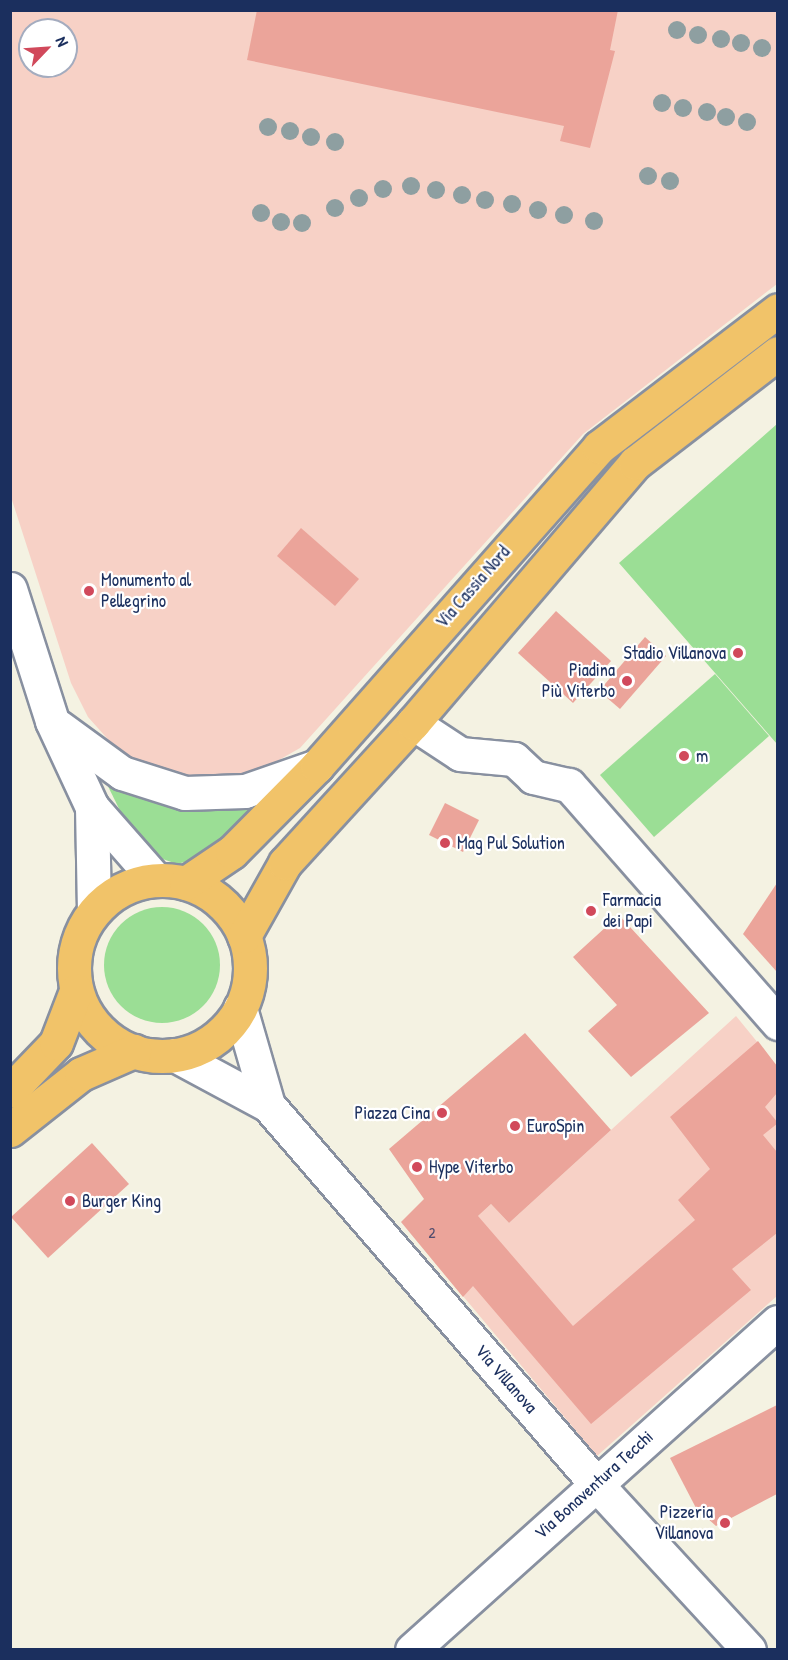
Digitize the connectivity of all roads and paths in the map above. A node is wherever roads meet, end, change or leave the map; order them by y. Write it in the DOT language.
graph roads {
  1 [pos="777,310"];
  2 [pos="777,353"];
  3 [pos="10,589"];
  4 [pos="51,721"];
  5 [pos="413,723"];
  6 [pos="316,766"];
  7 [pos="92,807"];
  8 [pos="171,882"];
  9 [pos="94,911"];
  10 [pos="244,936"];
  11 [pos="76,991"];
  12 [pos="240,1008"];
  13 [pos="777,1023"];
  14 [pos="134,1052"];
  15 [pos="176,1055"];
  16 [pos="10,1091"];
  17 [pos="268,1105"];
  18 [pos="10,1130"];
  19 [pos="777,1322"];
  20 [pos="596,1483"];
  21 [pos="412,1650"];
  22 [pos="748,1650"];
  1 -- 6 [label="main road, Via Cassia Nord"];
  2 -- 5 [label="main road"];
  3 -- 4 [label="street"];
  4 -- 6 [label="street"];
  4 -- 7 [label="street"];
  5 -- 10 [label="main road"];
  5 -- 13 [label="street"];
  6 -- 8 [label="main road, Via Cassia Nord"];
  7 -- 8 [label="street"];
  7 -- 9 [label="street"];
  8 -- 9 [label="main road, Via Cassia Nord"];
  8 -- 10 [label="main road"];
  9 -- 11 [label="main road, Via Cassia Nord"];
  10 -- 12 [label="main road"];
  11 -- 14 [label="main road"];
  11 -- 16 [label="main road, Via Cassia Nord"];
  12 -- 15 [label="main road"];
  12 -- 17 [label="street, Via Villanova"];
  14 -- 15 [label="main road"];
  14 -- 18 [label="main road"];
  15 -- 17 [label="street, Via Villanova"];
  17 -- 20 [label="street, Via Villanova"];
  19 -- 20 [label="street, Via Bonaventura Tecchi"];
  20 -- 21 [label="street, Via Bonaventura Tecchi"];
  20 -- 22 [label="street, Via Villanova"];
}
